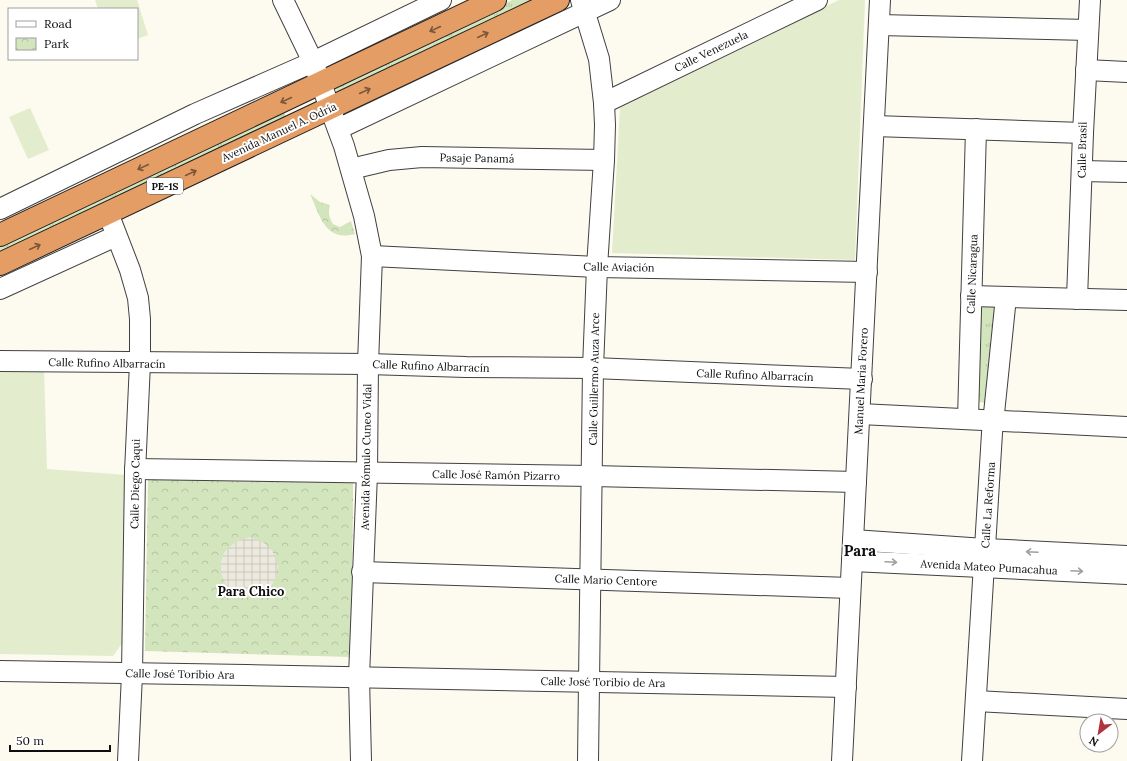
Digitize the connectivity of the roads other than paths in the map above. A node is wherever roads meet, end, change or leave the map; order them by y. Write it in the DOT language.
graph roads {
  1 [pos="283,0"];
  2 [pos="441,0"];
  3 [pos="495,0"];
  4 [pos="558,0"];
  5 [pos="610,0"];
  6 [pos="817,0"];
  7 [pos="880,0"];
  8 [pos="1090,0"];
  9 [pos="584,6"];
  10 [pos="879,25"];
  11 [pos="1088,30"];
  12 [pos="313,62"];
  13 [pos="1086,70"];
  14 [pos="1127,72"];
  15 [pos="321,83"];
  16 [pos="604,103"];
  17 [pos="330,107"];
  18 [pos="874,126"];
  19 [pos="338,129"];
  20 [pos="976,129"];
  21 [pos="1082,133"];
  22 [pos="604,160"];
  23 [pos="351,169"];
  24 [pos="1082,171"];
  25 [pos="1127,172"];
  26 [pos="0,209"];
  27 [pos="108,213"];
  28 [pos="0,234"];
  29 [pos="116,236"];
  30 [pos="372,256"];
  31 [pos="0,264"];
  32 [pos="597,267"];
  33 [pos="867,272"];
  34 [pos="0,289"];
  35 [pos="971,296"];
  36 [pos="1006,297"];
  37 [pos="1077,299"];
  38 [pos="1127,300"];
  39 [pos="0,362"];
  40 [pos="140,363"];
  41 [pos="368,364"];
  42 [pos="593,368"];
  43 [pos="862,379"];
  44 [pos="860,414"];
  45 [pos="968,419"];
  46 [pos="993,420"];
  47 [pos="1127,427"];
  48 [pos="135,469"];
  49 [pos="367,473"];
  50 [pos="592,476"];
  51 [pos="856,482"];
  52 [pos="853,540"];
  53 [pos="1127,556"];
  54 [pos="984,558"];
  55 [pos="852,561"];
  56 [pos="362,572"];
  57 [pos="1127,574"];
  58 [pos="590,580"];
  59 [pos="850,588"];
  60 [pos="0,671"];
  61 [pos="132,674"];
  62 [pos="359,677"];
  63 [pos="589,682"];
  64 [pos="846,687"];
  65 [pos="976,701"];
  66 [pos="1127,709"];
  67 [pos="128,761"];
  68 [pos="361,761"];
  69 [pos="588,761"];
  70 [pos="842,761"];
  71 [pos="972,761"];
  1 -- 12 [label="street, Avenida Rómulo Cuneo Vidal"];
  2 -- 12 [label="street"];
  3 -- 15 [label="highway, PE-1S, one-way"];
  17 -- 4 [label="highway, Avenida Manuel A. Odría / PE-1S, one-way"];
  5 -- 9 [label="street, Avenida Manuel A. Odría"];
  6 -- 16 [label="street, Calle Venezuela"];
  7 -- 10 [label="street, Manuel Maria Forero"];
  8 -- 11 [label="street, Calle Brasil"];
  9 -- 16 [label="street, Calle Guillermo Auza Arce"];
  9 -- 19 [label="street, Avenida Manuel A. Odría"];
  10 -- 11 [label="street"];
  10 -- 18 [label="street, Manuel Maria Forero"];
  11 -- 13 [label="street, Calle Brasil"];
  12 -- 15 [label="street, Avenida Rómulo Cuneo Vidal"];
  12 -- 26 [label="street"];
  13 -- 14 [label="street"];
  13 -- 21 [label="street, Calle Brasil"];
  15 -- 17 [label="street, Avenida Rómulo Cuneo Vidal"];
  15 -- 28 [label="highway, PE-1S, one-way"];
  16 -- 22 [label="street, Calle Guillermo Auza Arce"];
  17 -- 19 [label="street, Avenida Rómulo Cuneo Vidal"];
  27 -- 17 [label="highway, Avenida Manuel A. Odría / PE-1S, one-way"];
  18 -- 20 [label="street"];
  18 -- 33 [label="street, Manuel Maria Forero"];
  19 -- 23 [label="street, Avenida Rómulo Cuneo Vidal"];
  20 -- 21 [label="street"];
  20 -- 35 [label="street, Calle Nicaragua"];
  21 -- 24 [label="street, Calle Brasil"];
  22 -- 23 [label="street, Pasaje Panamá"];
  22 -- 32 [label="street, Calle Guillermo Auza Arce"];
  23 -- 30 [label="street, Avenida Rómulo Cuneo Vidal"];
  24 -- 25 [label="street"];
  24 -- 37 [label="street, Calle Brasil"];
  27 -- 29 [label="street, Calle Diego Caqui"];
  31 -- 27 [label="highway, Avenida Manuel A. Odría / PE-1S, one-way"];
  29 -- 34 [label="street"];
  29 -- 40 [label="street, Calle Diego Caqui"];
  30 -- 32 [label="street, Calle Aviación"];
  30 -- 41 [label="street, Avenida Rómulo Cuneo Vidal"];
  32 -- 33 [label="street, Calle Aviación"];
  32 -- 42 [label="street, Calle Guillermo Auza Arce"];
  33 -- 43 [label="street, Manuel Maria Forero"];
  35 -- 36 [label="street"];
  35 -- 45 [label="street, Calle Nicaragua"];
  36 -- 37 [label="street"];
  36 -- 46 [label="street, Calle La Reforma"];
  37 -- 38 [label="street"];
  39 -- 40 [label="street, Calle Rufino Albarracín"];
  40 -- 41 [label="street, Calle Rufino Albarracín"];
  40 -- 48 [label="street, Calle Diego Caqui"];
  41 -- 42 [label="street, Calle Rufino Albarracín"];
  41 -- 49 [label="street, Avenida Rómulo Cuneo Vidal"];
  42 -- 43 [label="street, Calle Rufino Albarracín"];
  42 -- 50 [label="street, Calle Guillermo Auza Arce"];
  43 -- 44 [label="street, Manuel Maria Forero"];
  44 -- 45 [label="street"];
  44 -- 51 [label="street, Manuel Maria Forero"];
  45 -- 46 [label="street"];
  46 -- 47 [label="street"];
  46 -- 54 [label="street, Calle La Reforma"];
  48 -- 49 [label="street, Calle José Ramón Pizarro"];
  48 -- 61 [label="street, Calle Diego Caqui"];
  49 -- 50 [label="street, Calle José Ramón Pizarro"];
  49 -- 56 [label="street, Avenida Rómulo Cuneo Vidal"];
  50 -- 51 [label="street, Calle José Ramón Pizarro"];
  50 -- 58 [label="street, Calle Guillermo Auza Arce"];
  51 -- 52 [label="street, Manuel Maria Forero"];
  52 -- 54 [label="street, Avenida Mateo Pumacahua"];
  52 -- 55 [label="street, Manuel Maria Forero"];
  53 -- 54 [label="street, Avenida Mateo Pumacahua, one-way"];
  55 -- 54 [label="street, Avenida Mateo Pumacahua, one-way"];
  54 -- 57 [label="street, Avenida Mateo Pumacahua, one-way"];
  54 -- 65 [label="street, Calle La Reforma"];
  55 -- 59 [label="street, Manuel Maria Forero"];
  56 -- 58 [label="street, Calle Mario Centore"];
  56 -- 62 [label="street, Avenida Rómulo Cuneo Vidal"];
  58 -- 59 [label="street, Calle Mario Centore"];
  58 -- 63 [label="street, Calle Guillermo Auza Arce"];
  59 -- 64 [label="street, Manuel Maria Forero"];
  60 -- 61 [label="street, Calle José Toribio Ara"];
  61 -- 62 [label="street, Calle José Toribio Ara"];
  61 -- 67 [label="street, Calle Diego Caqui"];
  62 -- 63 [label="street, Calle José Toribio de Ara"];
  62 -- 68 [label="street, Avenida Rómulo Cuneo Vidal"];
  63 -- 64 [label="street, Calle José Toribio de Ara"];
  63 -- 69 [label="street, Calle Guillermo Auza Arce"];
  64 -- 70 [label="street, Manuel Maria Forero"];
  65 -- 66 [label="street"];
  65 -- 71 [label="street, Calle La Reforma"];
}
